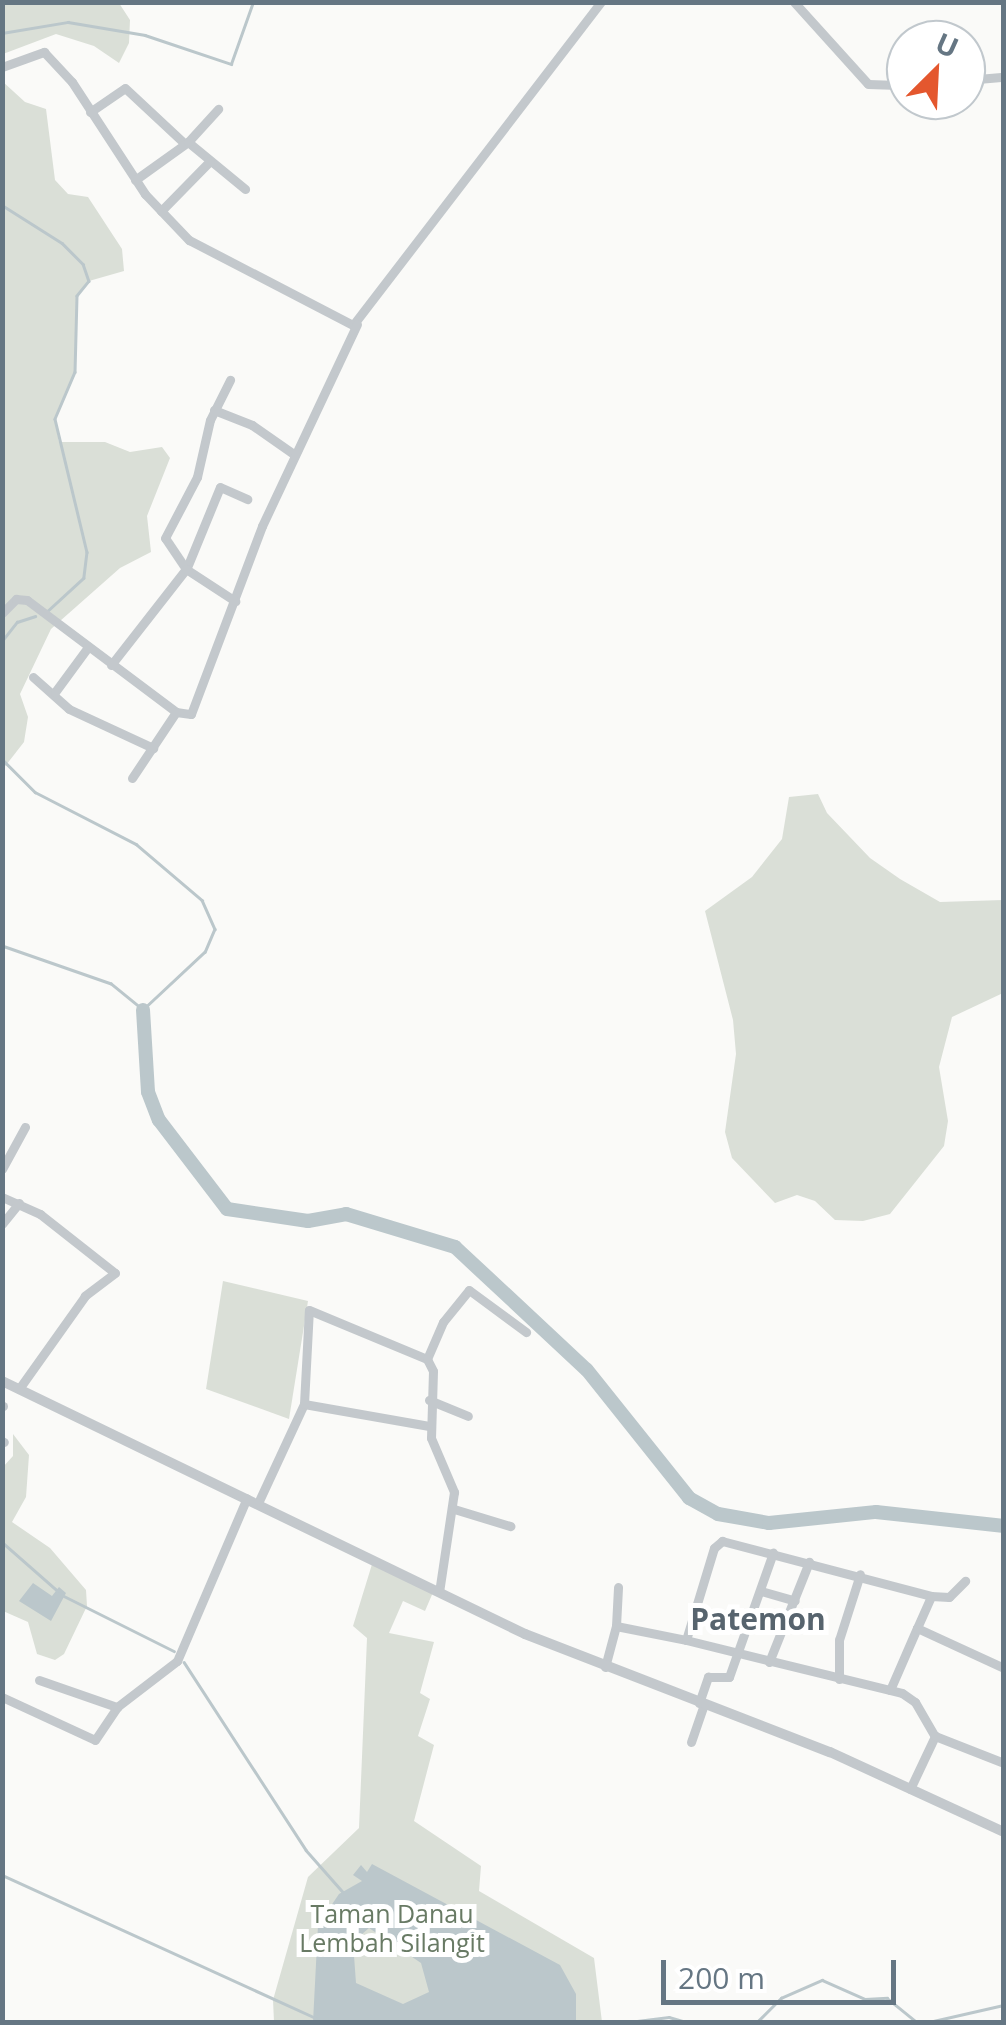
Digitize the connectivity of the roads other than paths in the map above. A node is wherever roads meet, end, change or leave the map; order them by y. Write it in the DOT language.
graph roads {
  1 [pos="602,2"];
  2 [pos="794,2"];
  3 [pos="2,67"];
  4 [pos="886,84"];
  5 [pos="218,109"];
  6 [pos="90,112"];
  7 [pos="186,142"];
  8 [pos="210,161"];
  9 [pos="135,180"];
  10 [pos="245,189"];
  11 [pos="162,211"];
  12 [pos="358,324"];
  13 [pos="230,380"];
  14 [pos="214,410"];
  15 [pos="295,455"];
  16 [pos="247,498"];
  17 [pos="187,567"];
  18 [pos="235,601"];
  19 [pos="2,613"];
  20 [pos="88,647"];
  21 [pos="111,665"];
  22 [pos="33,677"];
  23 [pos="56,692"];
  24 [pos="176,712"];
  25 [pos="153,748"];
  26 [pos="132,778"];
  27 [pos="25,1127"];
  28 [pos="2,1170"];
  29 [pos="2,1198"];
  30 [pos="19,1203"];
  31 [pos="2,1224"];
  32 [pos="526,1332"];
  33 [pos="427,1359"];
  34 [pos="2,1381"];
  35 [pos="20,1390"];
  36 [pos="429,1400"];
  37 [pos="304,1404"];
  38 [pos="468,1416"];
  39 [pos="430,1426"];
  40 [pos="252,1501"];
  41 [pos="454,1509"];
  42 [pos="510,1526"];
  43 [pos="773,1553"];
  44 [pos="809,1562"];
  45 [pos="860,1574"];
  46 [pos="965,1581"];
  47 [pos="618,1587"];
  48 [pos="760,1591"];
  49 [pos="439,1592"];
  50 [pos="930,1596"];
  51 [pos="795,1601"];
  52 [pos="616,1626"];
  53 [pos="917,1628"];
  54 [pos="686,1640"];
  55 [pos="736,1655"];
  56 [pos="769,1662"];
  57 [pos="605,1667"];
  58 [pos="1004,1668"];
  59 [pos="840,1679"];
  60 [pos="39,1680"];
  61 [pos="890,1690"];
  62 [pos="2,1697"];
  63 [pos="702,1704"];
  64 [pos="117,1707"];
  65 [pos="935,1736"];
  66 [pos="691,1742"];
  67 [pos="1002,1758"];
  68 [pos="910,1789"];
  69 [pos="1004,1832"];
  1 -- 12 [label="street"];
  2 -- 4 [label="street"];
  3 -- 6 [label="street"];
  5 -- 7 [label="street"];
  6 -- 7 [label="street"];
  6 -- 9 [label="street"];
  7 -- 8 [label="street"];
  7 -- 9 [label="street"];
  8 -- 10 [label="street"];
  8 -- 11 [label="street"];
  9 -- 11 [label="street"];
  11 -- 12 [label="street"];
  12 -- 15 [label="street"];
  13 -- 14 [label="street"];
  14 -- 15 [label="street"];
  14 -- 17 [label="street"];
  15 -- 18 [label="street"];
  16 -- 17 [label="street"];
  17 -- 18 [label="street"];
  17 -- 21 [label="street"];
  18 -- 24 [label="street"];
  19 -- 20 [label="street"];
  20 -- 21 [label="street"];
  20 -- 23 [label="street"];
  21 -- 24 [label="street"];
  22 -- 23 [label="street"];
  23 -- 25 [label="street"];
  24 -- 25 [label="street"];
  25 -- 26 [label="street"];
  27 -- 28 [label="street"];
  29 -- 30 [label="street"];
  30 -- 31 [label="street"];
  30 -- 35 [label="street"];
  32 -- 33 [label="street"];
  33 -- 36 [label="street"];
  33 -- 37 [label="street"];
  34 -- 35 [label="street"];
  35 -- 40 [label="street"];
  36 -- 38 [label="street"];
  36 -- 39 [label="street"];
  37 -- 39 [label="street"];
  37 -- 40 [label="street"];
  39 -- 41 [label="street"];
  40 -- 49 [label="street"];
  40 -- 64 [label="street"];
  41 -- 42 [label="street"];
  41 -- 49 [label="street"];
  43 -- 44 [label="street"];
  43 -- 48 [label="street"];
  43 -- 54 [label="street"];
  44 -- 45 [label="street"];
  44 -- 51 [label="street"];
  45 -- 50 [label="street"];
  45 -- 59 [label="street"];
  46 -- 50 [label="street"];
  47 -- 52 [label="street"];
  48 -- 51 [label="street"];
  48 -- 55 [label="street"];
  49 -- 57 [label="street"];
  50 -- 53 [label="street"];
  51 -- 56 [label="street"];
  52 -- 54 [label="street"];
  52 -- 57 [label="street"];
  53 -- 58 [label="street"];
  53 -- 61 [label="street"];
  54 -- 55 [label="street"];
  55 -- 56 [label="street"];
  55 -- 63 [label="street"];
  56 -- 59 [label="street"];
  57 -- 63 [label="street"];
  59 -- 61 [label="street"];
  60 -- 64 [label="street"];
  61 -- 65 [label="street"];
  62 -- 64 [label="street"];
  63 -- 66 [label="street"];
  63 -- 68 [label="street"];
  65 -- 67 [label="street"];
  65 -- 68 [label="street"];
  68 -- 69 [label="street"];
}
